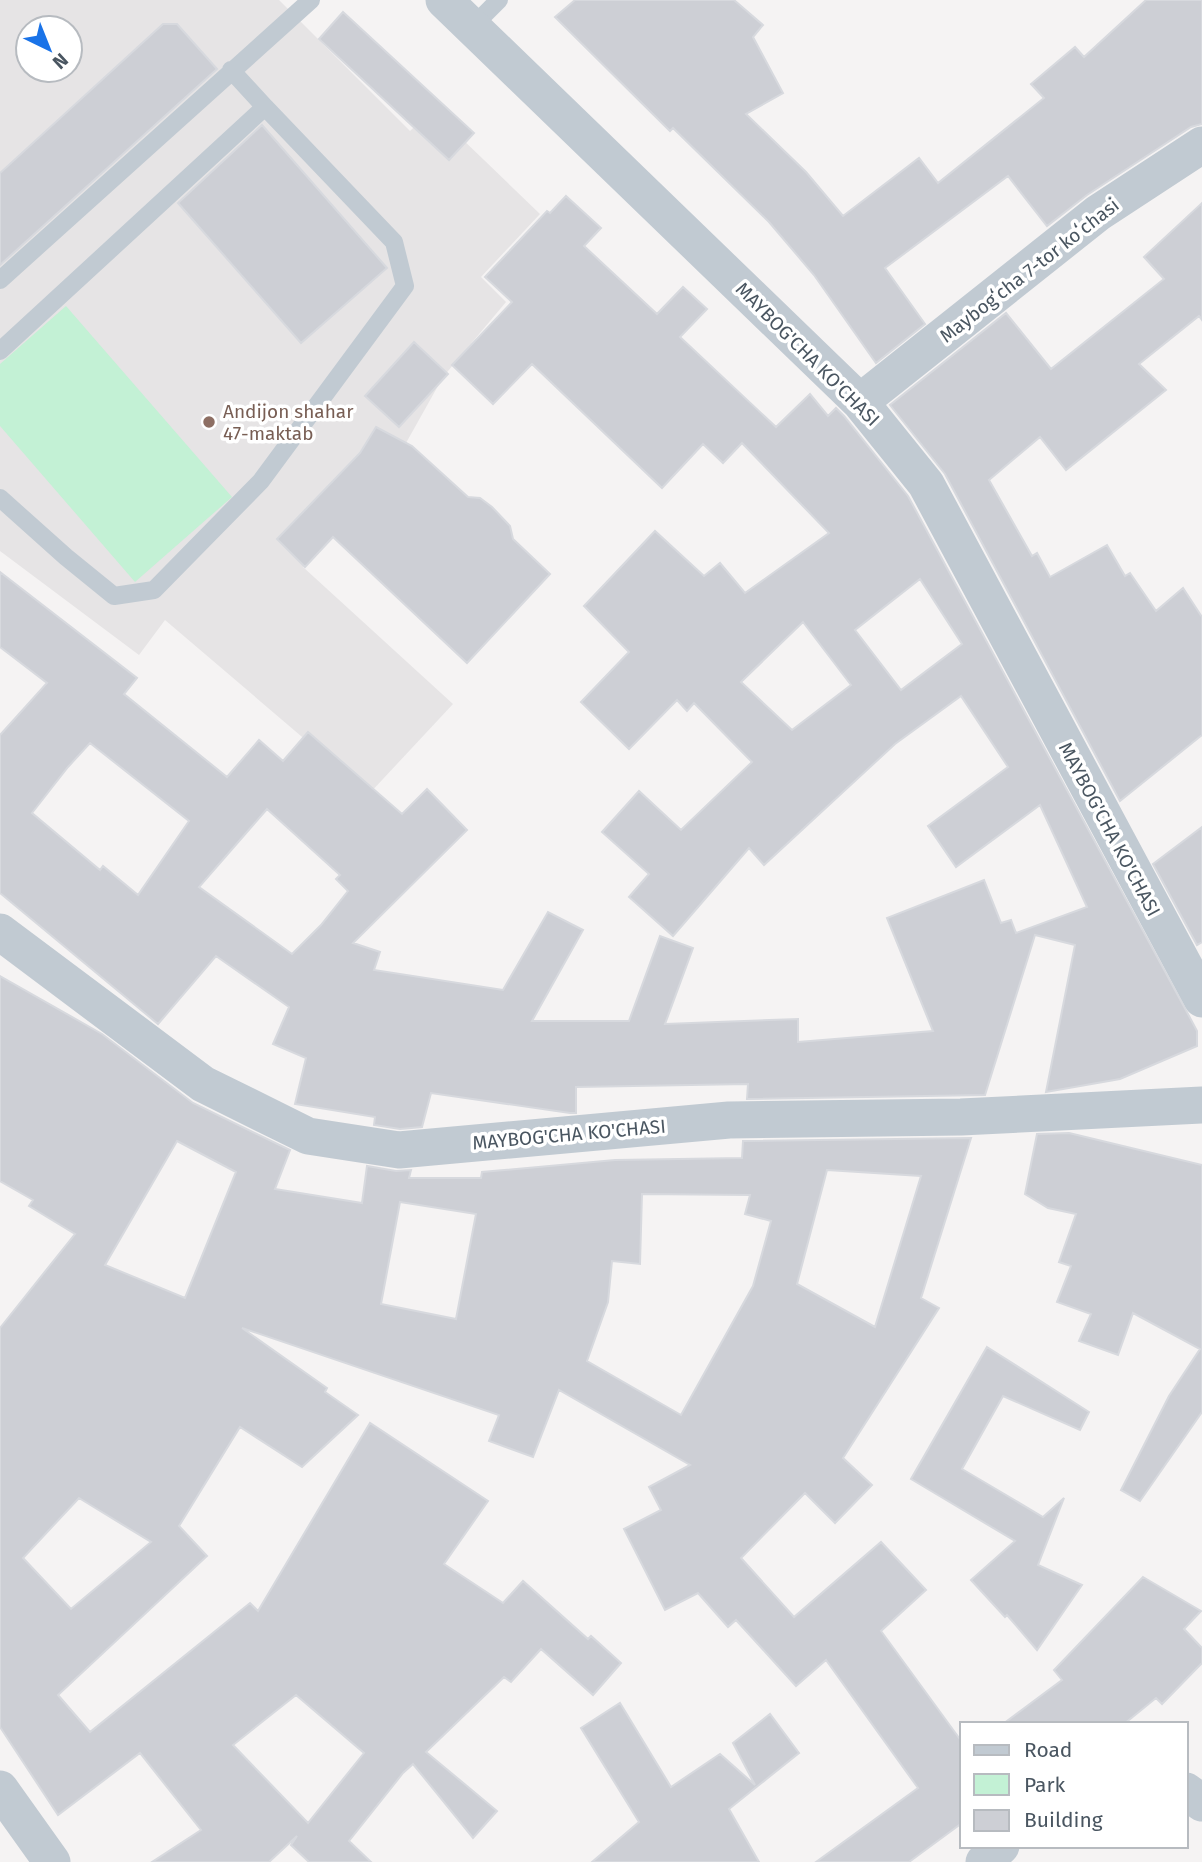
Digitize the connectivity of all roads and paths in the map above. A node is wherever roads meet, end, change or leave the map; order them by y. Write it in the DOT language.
graph roads {
  1 [pos="311,0"];
  2 [pos="444,0"];
  3 [pos="499,0"];
  4 [pos="472,27"];
  5 [pos="231,70"];
  6 [pos="265,107"];
  7 [pos="1202,145"];
  8 [pos="0,280"];
  9 [pos="0,351"];
  10 [pos="860,402"];
  11 [pos="0,498"];
  12 [pos="0,932"];
  13 [pos="1202,999"];
  14 [pos="1202,1105"];
  15 [pos="0,1789"];
  16 [pos="999,1848"];
  17 [pos="52,1862"];
  18 [pos="984,1862"];
  1 -- 5 [label="lane"];
  2 -- 4 [label="street, MAYBOG'CHA KO'CHASI"];
  3 -- 4 [label="lane"];
  4 -- 10 [label="street, MAYBOG'CHA KO'CHASI"];
  5 -- 6 [label="lane"];
  5 -- 8 [label="lane"];
  6 -- 9 [label="lane"];
  6 -- 11 [label="lane"];
  7 -- 10 [label="street, Maybogʻcha 7-tor koʻchasi"];
  10 -- 13 [label="street, MAYBOG'CHA KO'CHASI"];
  12 -- 14 [label="street, MAYBOG'CHA KO'CHASI"];
  15 -- 17 [label="street"];
  16 -- 18 [label="street"];
}
